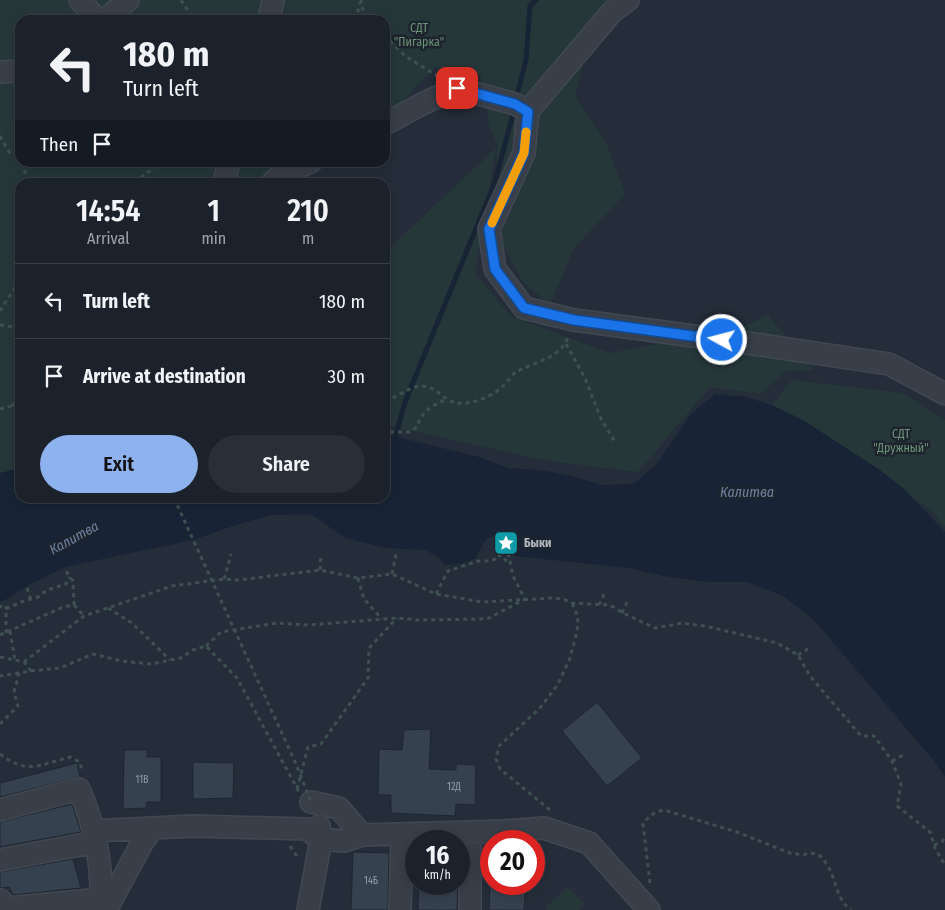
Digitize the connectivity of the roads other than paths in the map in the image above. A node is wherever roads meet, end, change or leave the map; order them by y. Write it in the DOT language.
graph roads {
  1 [pos="80,0"];
  2 [pos="128,0"];
  3 [pos="273,0"];
  4 [pos="628,0"];
  5 [pos="93,15"];
  6 [pos="111,15"];
  7 [pos="269,15"];
  8 [pos="15,71"];
  9 [pos="0,72"];
  10 [pos="528,112"];
  11 [pos="390,121"];
  12 [pos="298,167"];
  13 [pos="278,178"];
  14 [pos="945,394"];
  15 [pos="0,810"];
  16 [pos="153,828"];
  17 [pos="470,832"];
  18 [pos="362,835"];
  19 [pos="402,835"];
  20 [pos="405,835"];
  21 [pos="95,837"];
  22 [pos="321,839"];
  23 [pos="0,860"];
  24 [pos="470,895"];
  25 [pos="0,900"];
  26 [pos="642,902"];
  27 [pos="103,906"];
  28 [pos="41,907"];
  29 [pos="308,910"];
  30 [pos="400,910"];
  31 [pos="470,910"];
  1 -- 5 [label="street"];
  2 -- 6 [label="street"];
  3 -- 7 [label="street"];
  4 -- 10 [label="street"];
  8 -- 9 [label="street"];
  10 -- 11 [label="street"];
  10 -- 14 [label="street"];
  12 -- 13 [label="street"];
  15 -- 21 [label="street"];
  16 -- 21 [label="street"];
  16 -- 22 [label="street"];
  16 -- 27 [label="street"];
  17 -- 26 [label="street"];
  18 -- 19 [label="street"];
  18 -- 22 [label="street"];
  18 -- 22 [label="street"];
  19 -- 20 [label="street"];
  19 -- 30 [label="street"];
  21 -- 23 [label="street"];
  21 -- 27 [label="street"];
  22 -- 29 [label="street"];
  24 -- 31 [label="street"];
  25 -- 28 [label="street"];
  27 -- 28 [label="street"];
}
